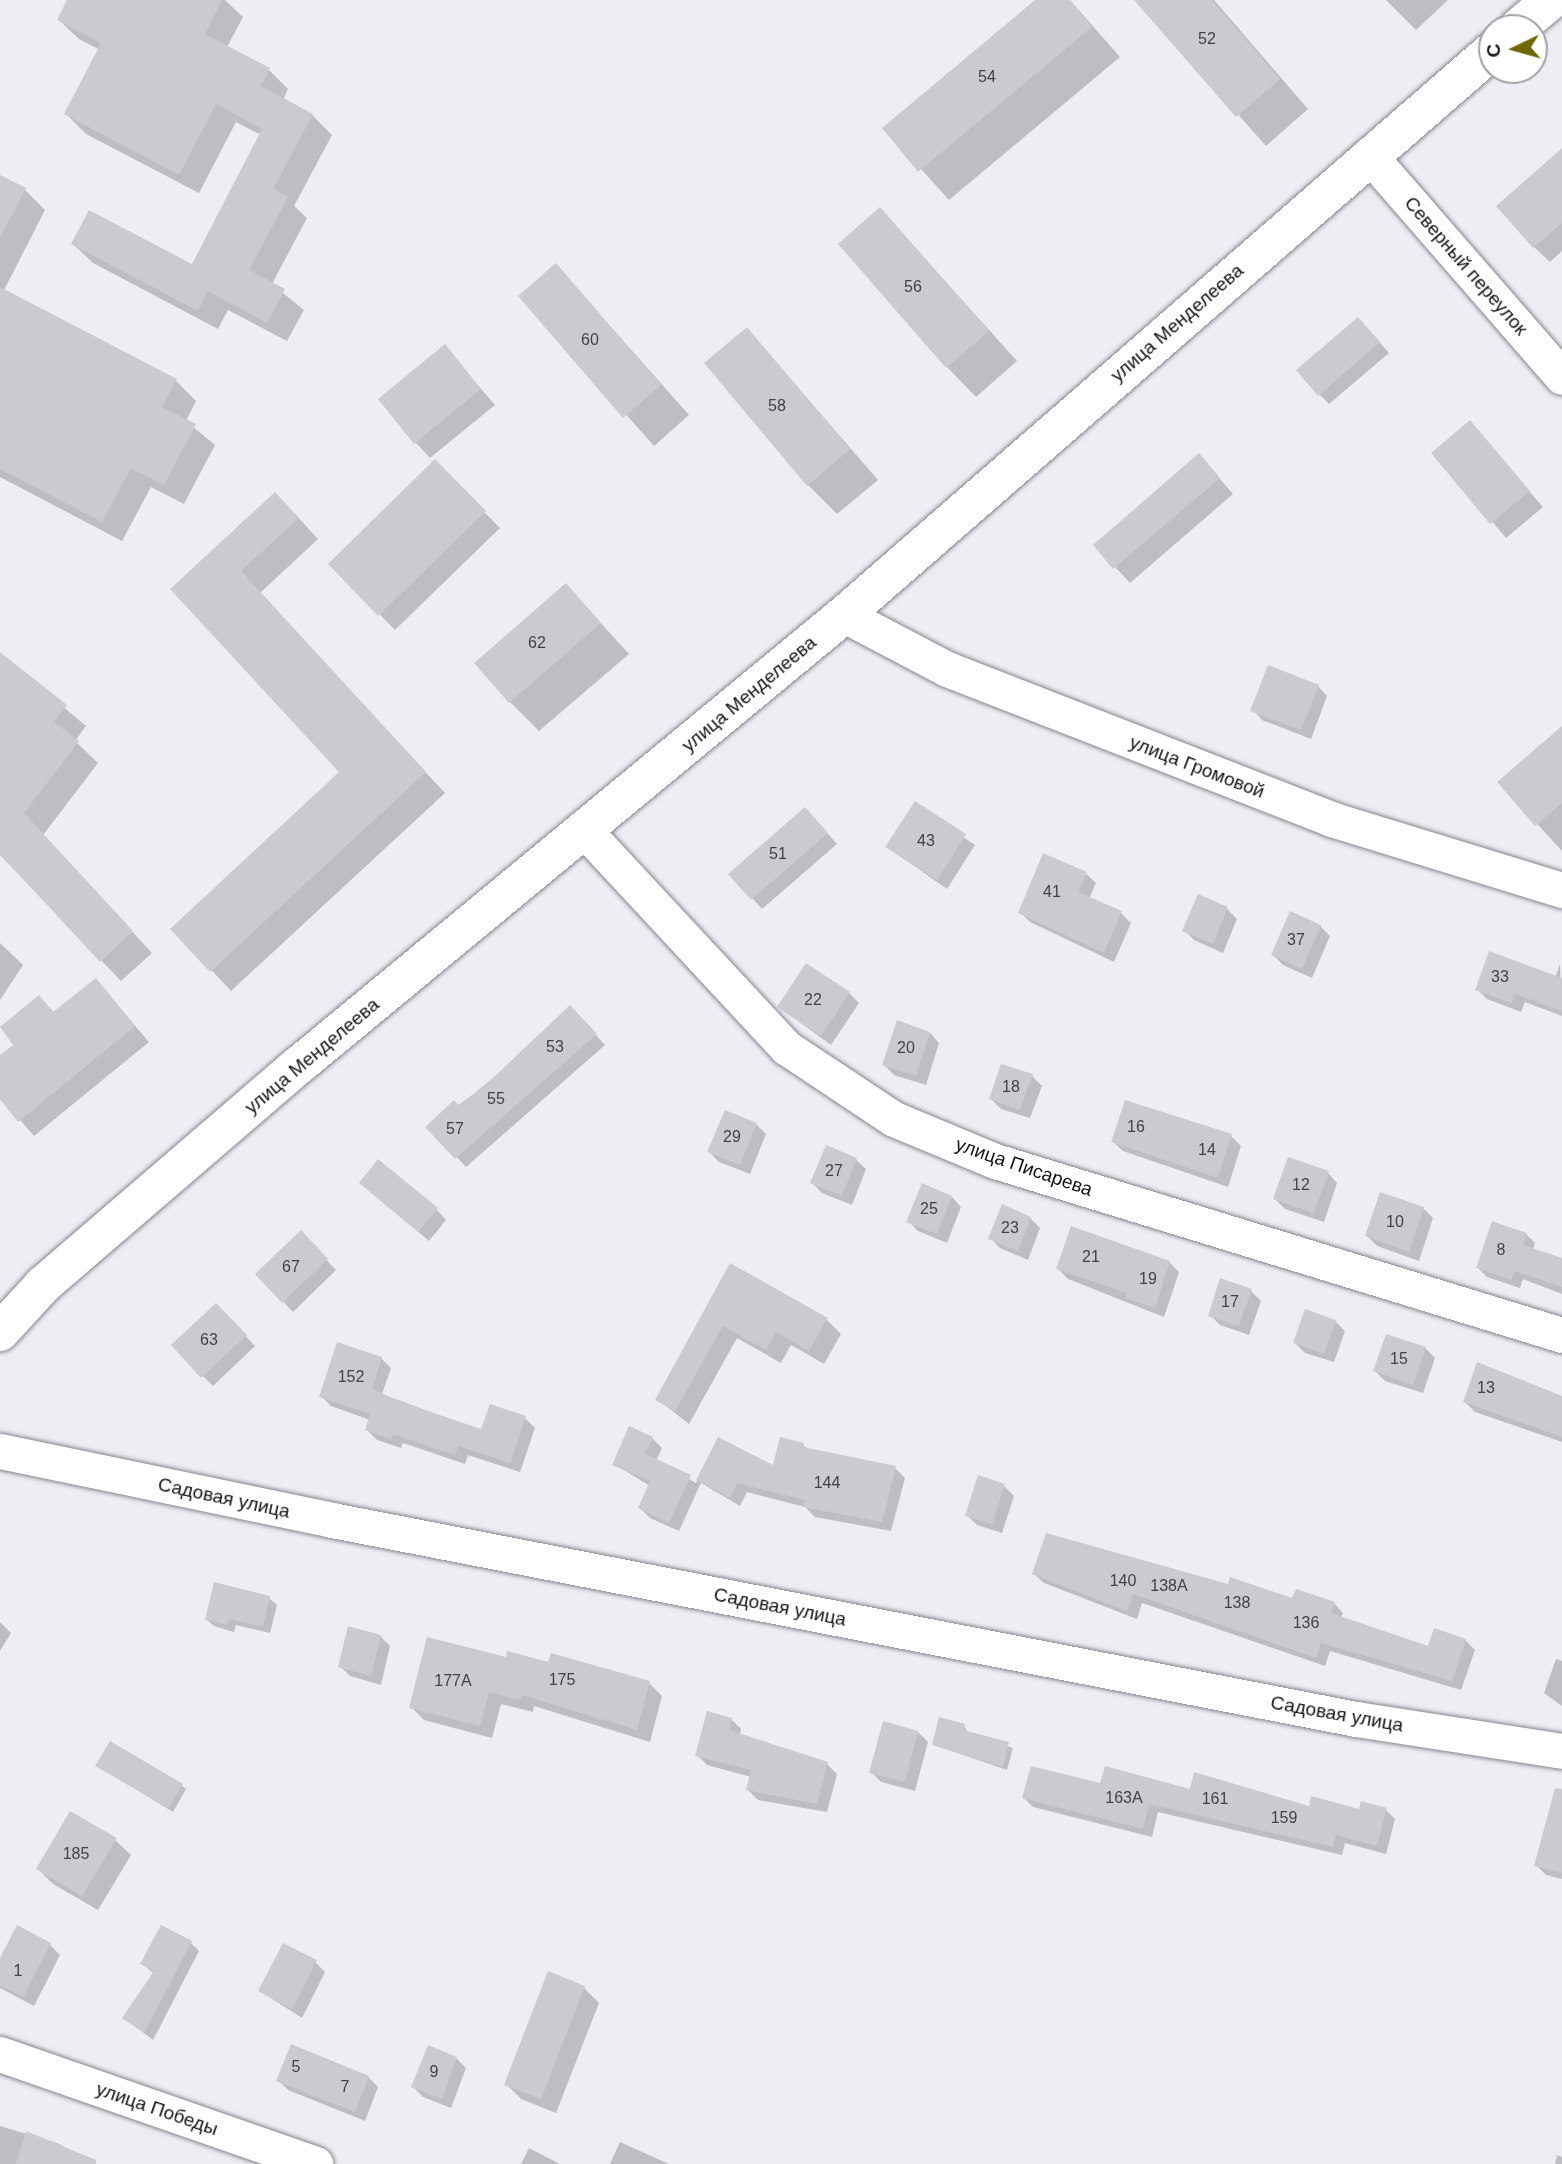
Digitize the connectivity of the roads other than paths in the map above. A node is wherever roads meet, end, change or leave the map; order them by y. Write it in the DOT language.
graph roads {
  1 [pos="1551,0"];
  2 [pos="1534,14"];
  3 [pos="1478,63"];
  4 [pos="1369,155"];
  5 [pos="1562,377"];
  6 [pos="844,615"];
  7 [pos="585,831"];
  8 [pos="1562,890"];
  9 [pos="0,1332"];
  10 [pos="1562,1335"];
  11 [pos="0,1451"];
  12 [pos="1562,1751"];
  13 [pos="0,2054"];
  14 [pos="315,2164"];
  1 -- 2 [label="main road"];
  3 -- 4 [label="main road, улица Менделеева"];
  4 -- 5 [label="street, Северный переулок"];
  4 -- 6 [label="main road, улица Менделеева"];
  6 -- 7 [label="main road, улица Менделеева"];
  6 -- 8 [label="street, улица Громовой"];
  7 -- 9 [label="main road, улица Менделеева"];
  7 -- 10 [label="street, улица Писарева"];
  11 -- 12 [label="street, Садовая улица"];
  13 -- 14 [label="street, улица Победы"];
}
